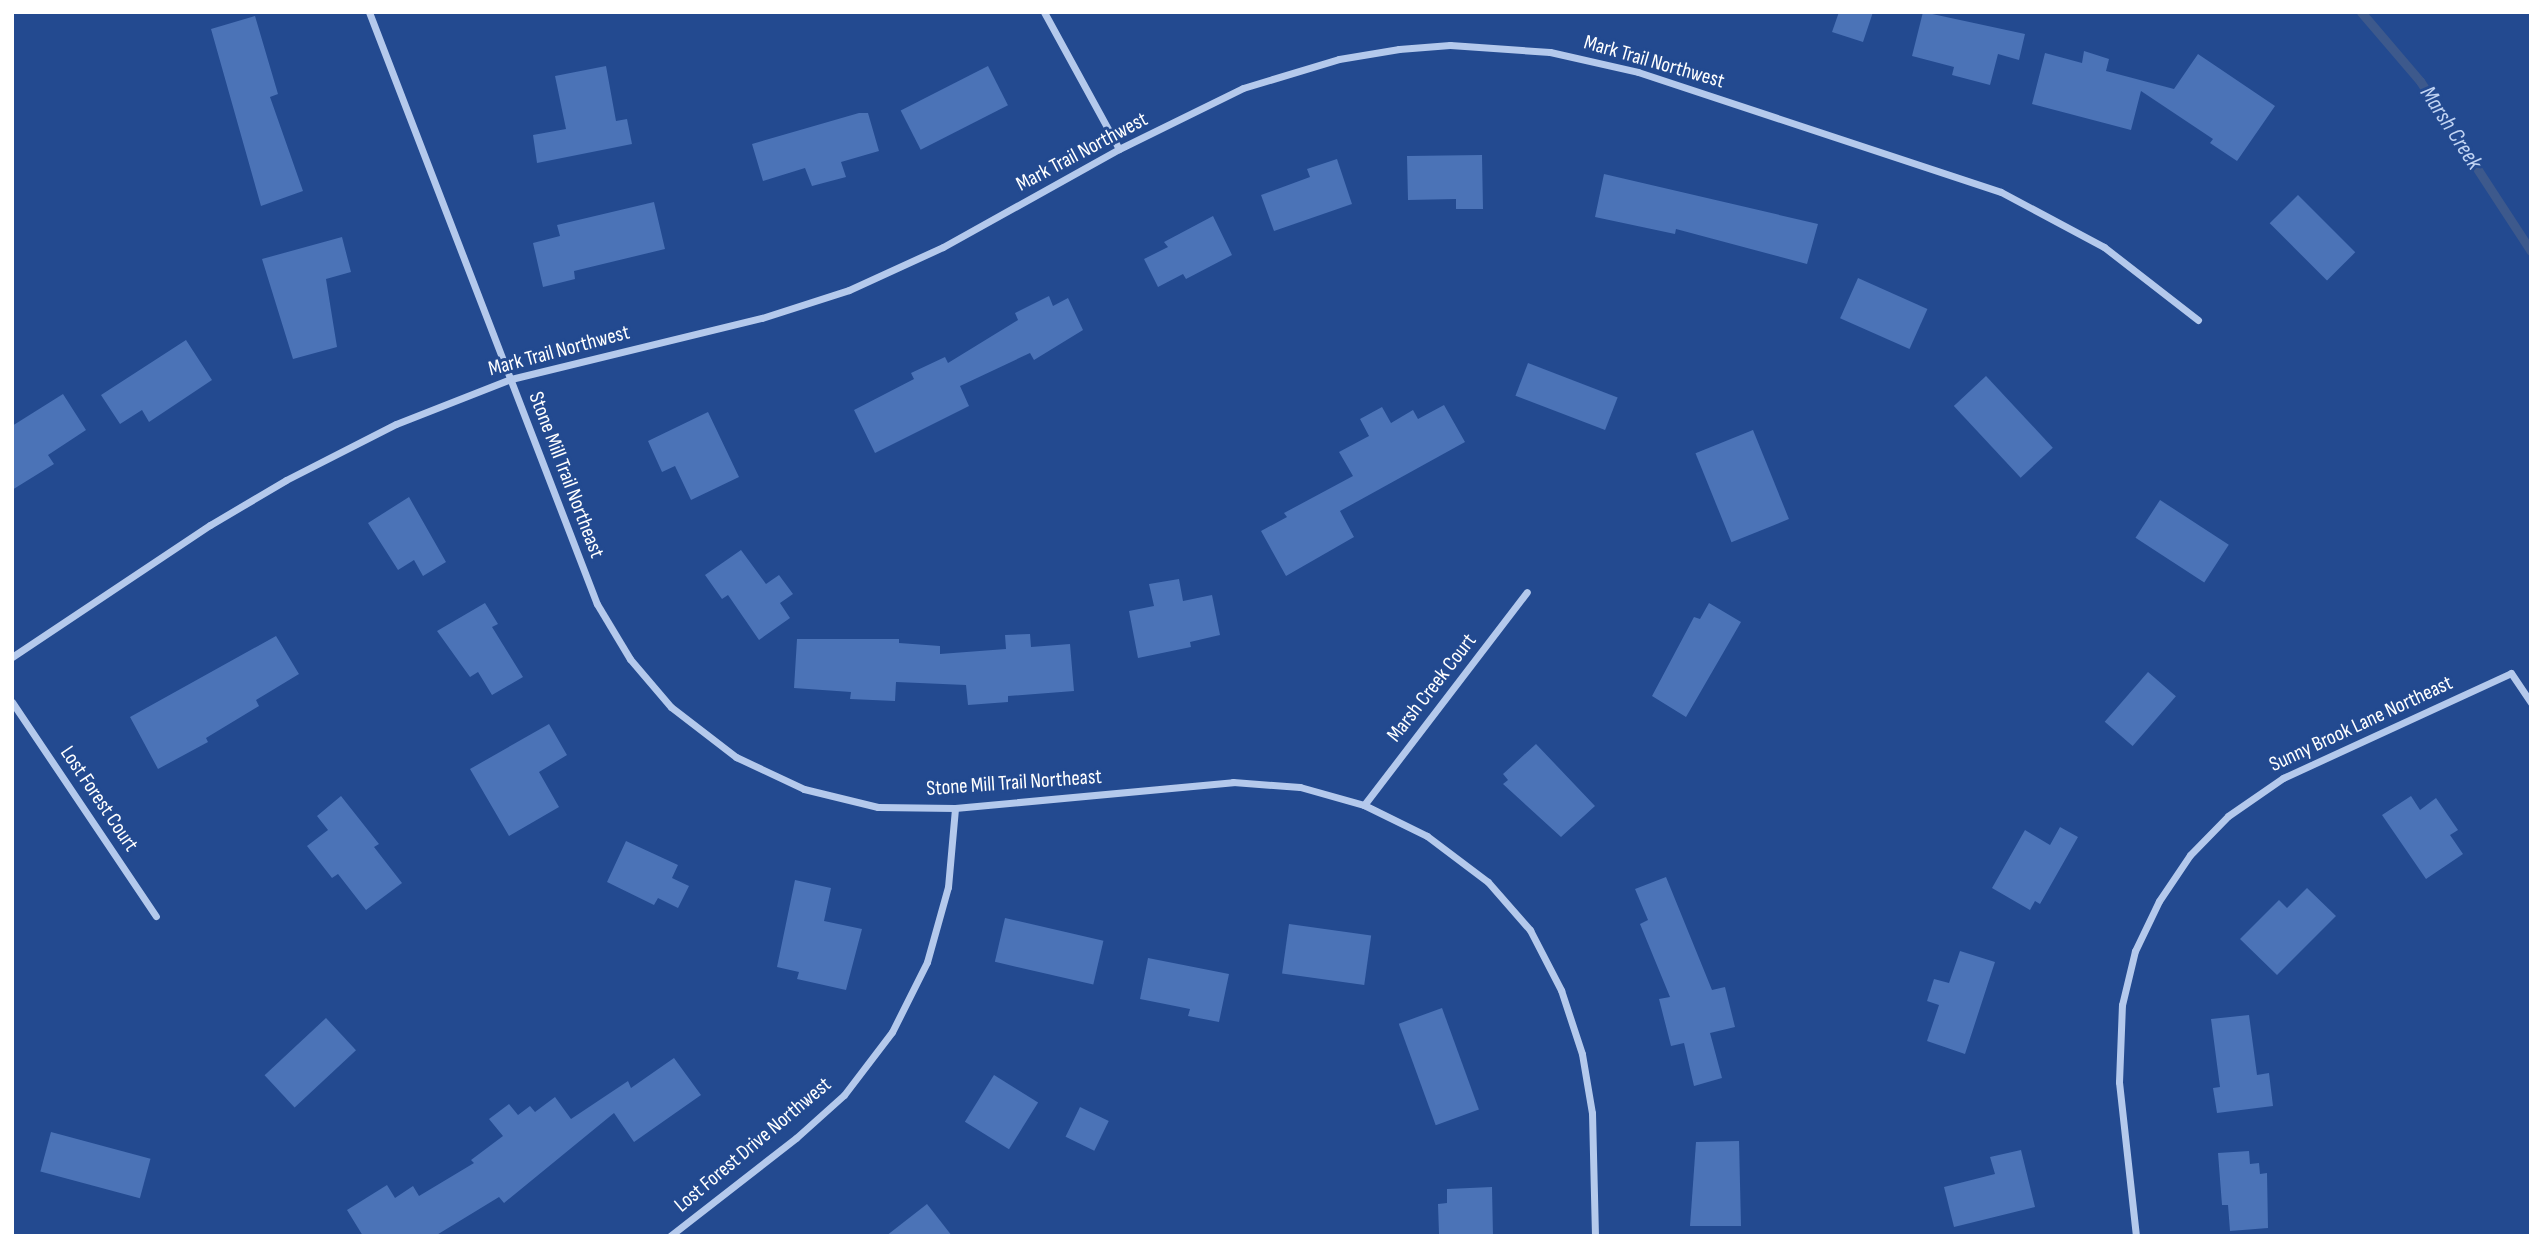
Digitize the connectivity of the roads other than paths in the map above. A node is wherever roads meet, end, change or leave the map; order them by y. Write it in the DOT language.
graph roads {
  1 [pos="369,12"];
  2 [pos="1044,12"];
  3 [pos="1119,149"];
  4 [pos="2198,320"];
  5 [pos="510,379"];
  6 [pos="1527,592"];
  7 [pos="12,657"];
  8 [pos="12,702"];
  9 [pos="2531,703"];
  10 [pos="1364,805"];
  11 [pos="955,808"];
  12 [pos="156,916"];
  13 [pos="670,1236"];
  14 [pos="1595,1236"];
  15 [pos="2136,1236"];
  1 -- 5 [label="street, Stone Mill Trail Northeast"];
  2 -- 3 [label="street"];
  3 -- 4 [label="street, Mark Trail Northwest"];
  3 -- 5 [label="street, Mark Trail Northwest"];
  5 -- 7 [label="street, Mark Trail Northwest"];
  5 -- 11 [label="street, Stone Mill Trail Northeast"];
  6 -- 10 [label="street, Marsh Creek Court"];
  8 -- 12 [label="street, Lost Forest Court"];
  9 -- 15 [label="street, Sunny Brook Lane Northeast"];
  10 -- 11 [label="street, Stone Mill Trail Northeast"];
  10 -- 14 [label="street, Stone Mill Trail Northeast"];
  11 -- 13 [label="street, Lost Forest Drive Northwest"];
}
